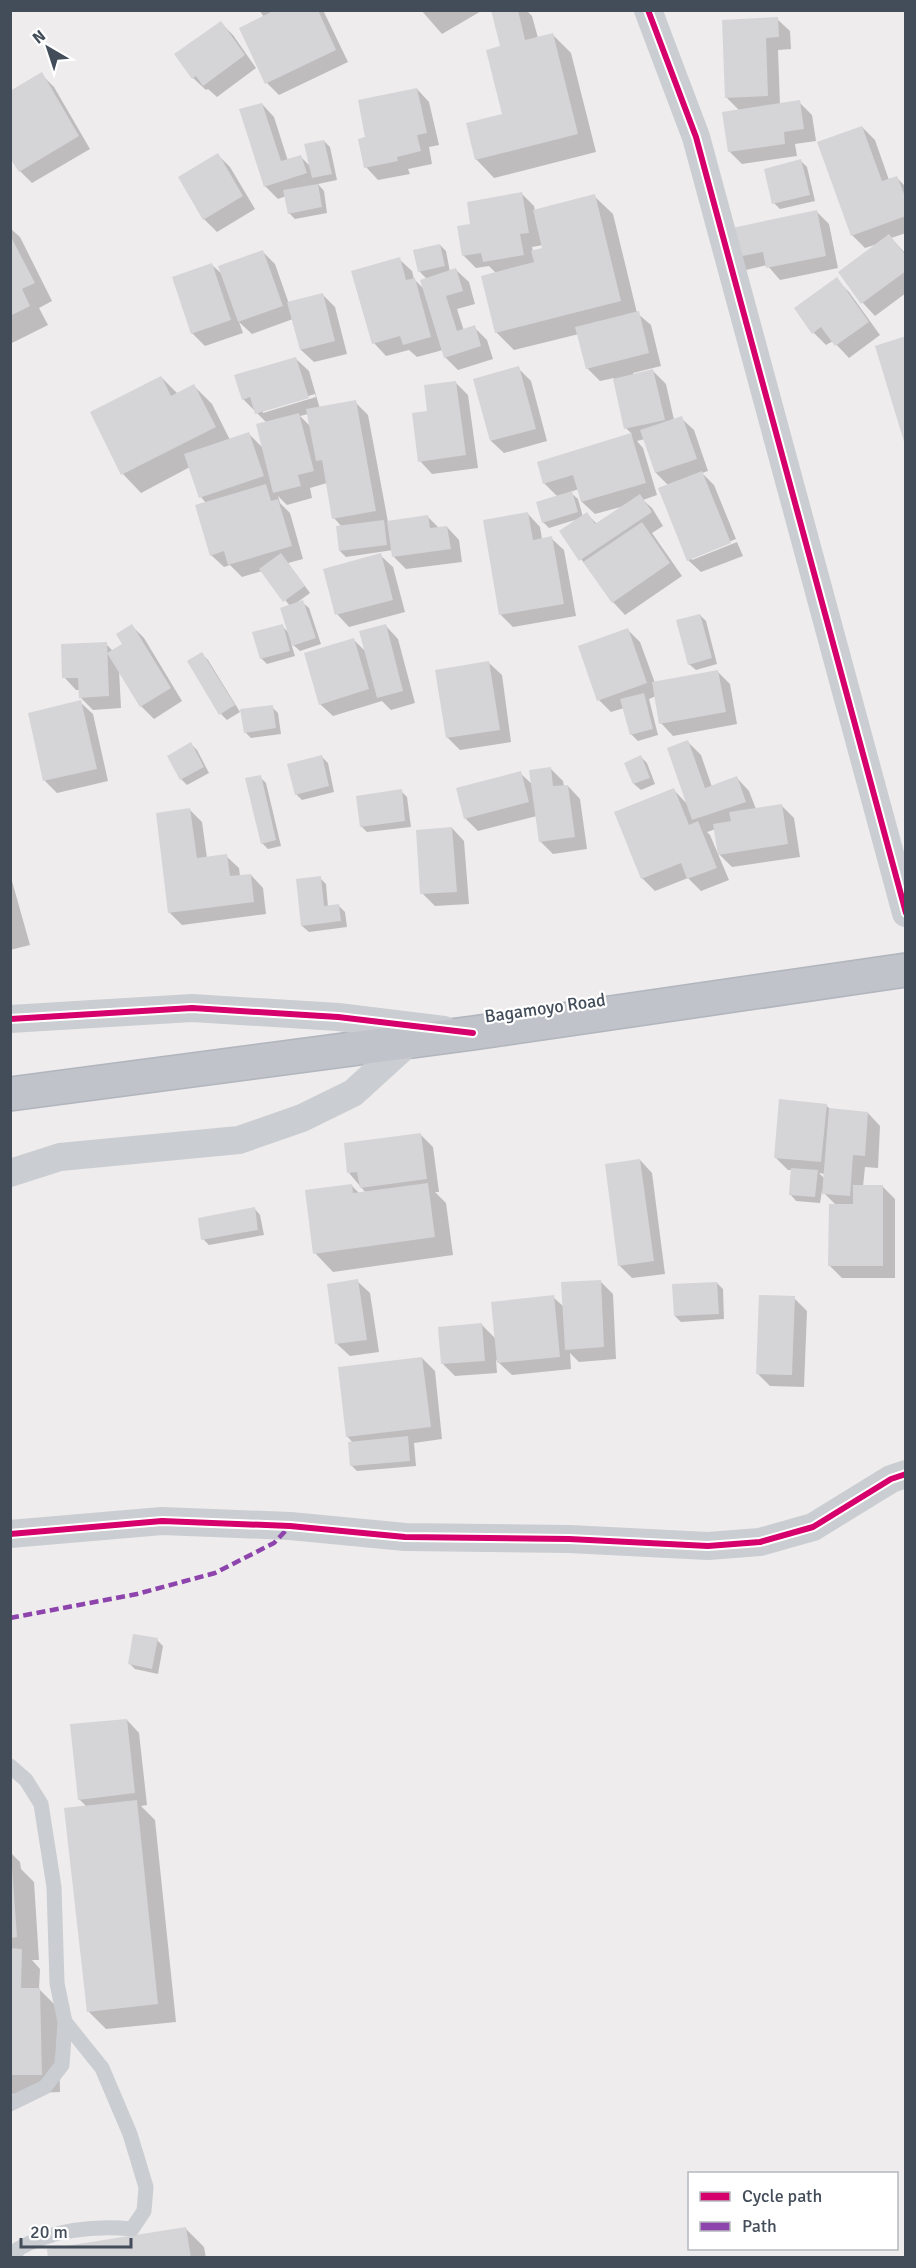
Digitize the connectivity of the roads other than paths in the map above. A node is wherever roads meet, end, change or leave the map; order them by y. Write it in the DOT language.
graph roads {
  1 [pos="648,10"];
  2 [pos="906,913"];
  3 [pos="906,970"];
  4 [pos="10,1019"];
  5 [pos="473,1033"];
  6 [pos="409,1042"];
  7 [pos="10,1094"];
  8 [pos="10,1173"];
  9 [pos="906,1474"];
  10 [pos="10,1534"];
  11 [pos="10,1766"];
  12 [pos="65,2022"];
  13 [pos="10,2104"];
  14 [pos="14,2258"];
  1 -- 2 [label="street"];
  3 -- 5 [label="highway, Bagamoyo Road"];
  4 -- 5 [label="street"];
  5 -- 6 [label="highway, Bagamoyo Road"];
  6 -- 7 [label="highway, Bagamoyo Road"];
  6 -- 8 [label="street"];
  9 -- 10 [label="street"];
  11 -- 12 [label="lane"];
  12 -- 13 [label="lane"];
  12 -- 14 [label="lane"];
}
